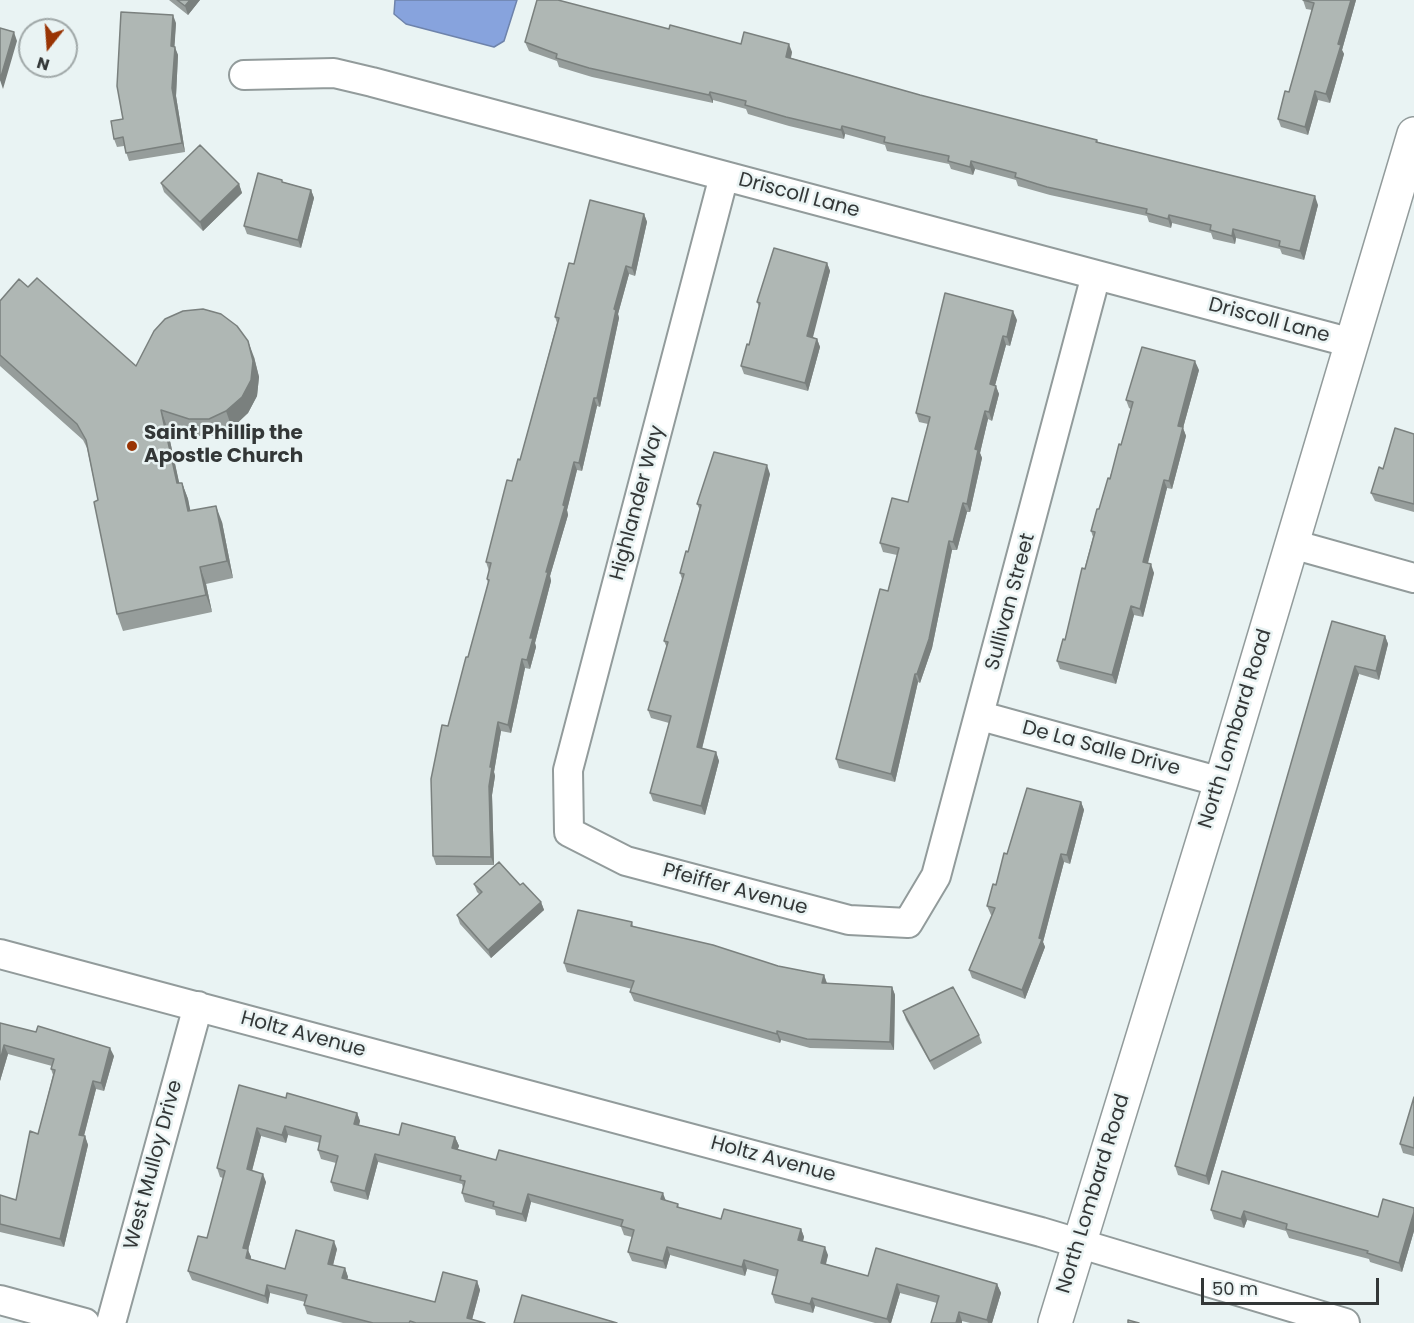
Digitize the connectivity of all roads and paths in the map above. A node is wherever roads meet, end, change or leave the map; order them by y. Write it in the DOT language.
graph roads {
  1 [pos="244,75"];
  2 [pos="1414,134"];
  3 [pos="724,176"];
  4 [pos="1096,275"];
  5 [pos="1352,343"];
  6 [pos="1292,544"];
  7 [pos="1414,578"];
  8 [pos="981,716"];
  9 [pos="1221,782"];
  10 [pos="569,831"];
  11 [pos="908,923"];
  12 [pos="0,954"];
  13 [pos="198,1006"];
  14 [pos="1078,1243"];
  15 [pos="0,1300"];
  16 [pos="85,1323"];
  17 [pos="111,1323"];
  18 [pos="1055,1323"];
  19 [pos="1345,1323"];
  1 -- 3 [label="street, Driscoll Lane"];
  2 -- 5 [label="street, North Lombard Road"];
  3 -- 4 [label="street, Driscoll Lane"];
  3 -- 10 [label="street, Highlander Way"];
  4 -- 5 [label="street, Driscoll Lane"];
  4 -- 8 [label="street, Sullivan Street"];
  5 -- 6 [label="street, North Lombard Road"];
  6 -- 7 [label="street"];
  6 -- 9 [label="street, North Lombard Road"];
  8 -- 9 [label="street, De La Salle Drive"];
  8 -- 11 [label="street, Sullivan Street"];
  9 -- 14 [label="street, North Lombard Road"];
  10 -- 11 [label="street, Pfeiffer Avenue"];
  12 -- 13 [label="street, Holtz Avenue"];
  13 -- 14 [label="street, Holtz Avenue"];
  13 -- 17 [label="street, West Mulloy Drive"];
  14 -- 18 [label="street, North Lombard Road"];
  14 -- 19 [label="street, Holtz Avenue"];
  15 -- 16 [label="street"];
}
